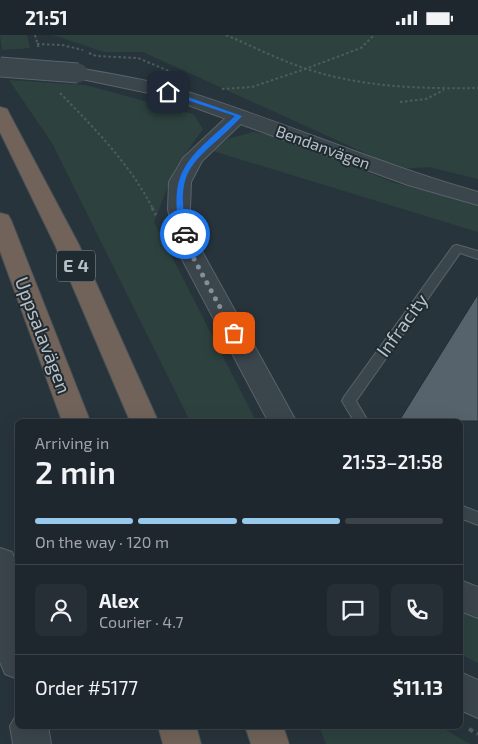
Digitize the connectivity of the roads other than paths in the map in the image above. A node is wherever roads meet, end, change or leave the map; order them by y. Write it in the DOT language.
graph roads {
  1 [pos="0,67"];
  2 [pos="0,73"];
  3 [pos="76,75"];
  4 [pos="0,113"];
  5 [pos="239,116"];
  6 [pos="478,199"];
  7 [pos="0,220"];
  8 [pos="478,255"];
  9 [pos="75,419"];
  10 [pos="143,419"];
  11 [pos="281,419"];
  12 [pos="360,419"];
  13 [pos="463,512"];
  14 [pos="478,519"];
  15 [pos="0,562"];
  16 [pos="463,596"];
  17 [pos="478,603"];
  18 [pos="15,645"];
  19 [pos="463,692"];
  20 [pos="478,700"];
  21 [pos="30,729"];
  22 [pos="178,729"];
  23 [pos="265,729"];
  24 [pos="32,744"];
  25 [pos="182,744"];
  26 [pos="270,744"];
  1 -- 3 [label="street, Bendanvägen, bridge"];
  2 -- 3 [label="street, Bendanvägen"];
  3 -- 5 [label="street, Bendanvägen"];
  4 -- 10 [label="highway, E 4"];
  5 -- 6 [label="street, Bendanvägen"];
  5 -- 11 [label="street"];
  7 -- 9 [label="highway, Uppsalavägen"];
  8 -- 12 [label="lane, Infracity"];
  13 -- 14 [label="lane"];
  15 -- 18 [label="street"];
  16 -- 17 [label="street"];
  19 -- 20 [label="street"];
  21 -- 24 [label="street"];
  22 -- 25 [label="highway"];
  23 -- 26 [label="highway"];
}
